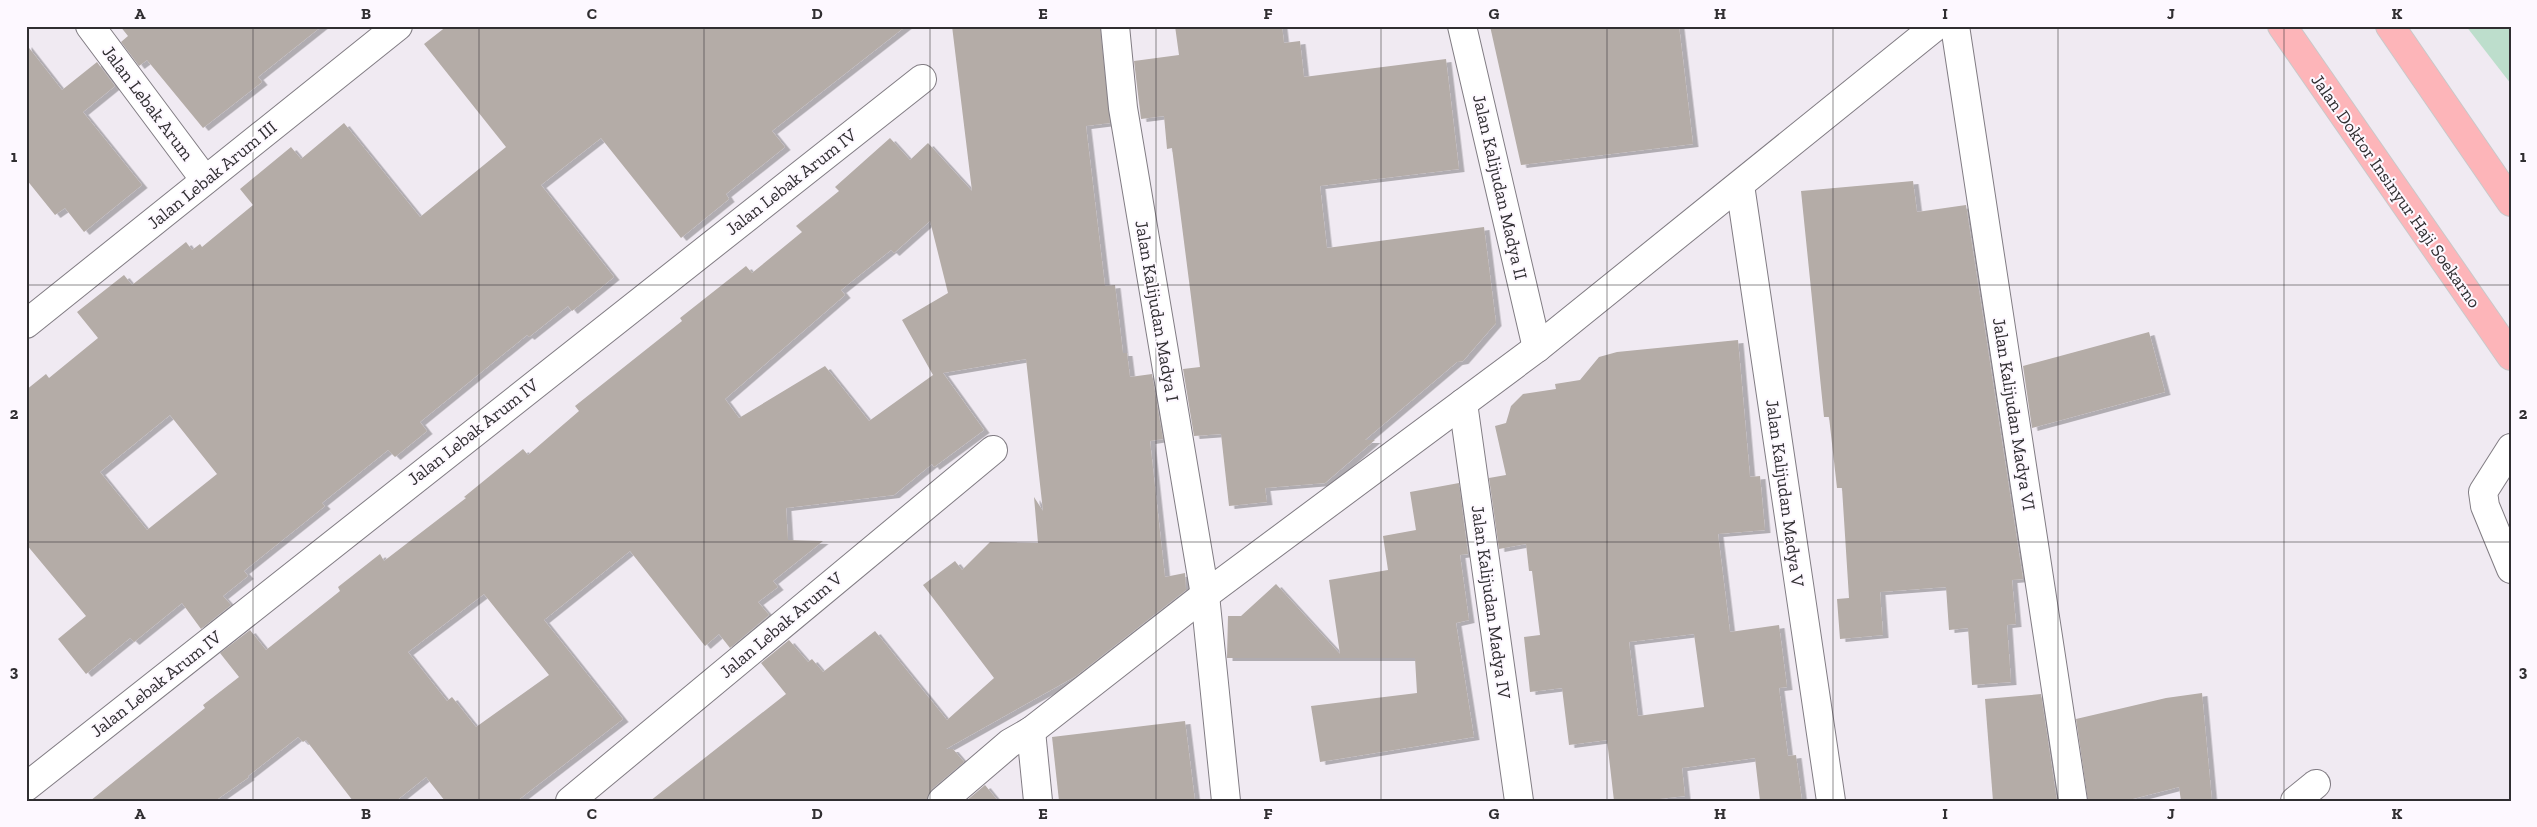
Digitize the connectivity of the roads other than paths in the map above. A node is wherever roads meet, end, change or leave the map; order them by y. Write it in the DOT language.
graph roads {
  1 [pos="90,26"];
  2 [pos="398,26"];
  3 [pos="1115,26"];
  4 [pos="1462,26"];
  5 [pos="1936,26"];
  6 [pos="1955,26"];
  7 [pos="2282,26"];
  8 [pos="2390,26"];
  9 [pos="922,79"];
  10 [pos="205,180"];
  11 [pos="1740,185"];
  12 [pos="2511,202"];
  13 [pos="26,324"];
  14 [pos="1537,348"];
  15 [pos="2511,356"];
  16 [pos="1463,403"];
  17 [pos="2511,448"];
  18 [pos="993,450"];
  19 [pos="2511,569"];
  20 [pos="1205,595"];
  21 [pos="1031,730"];
  22 [pos="2316,784"];
  23 [pos="26,787"];
  24 [pos="570,801"];
  25 [pos="942,801"];
  26 [pos="1038,801"];
  27 [pos="1226,801"];
  28 [pos="1519,801"];
  29 [pos="1831,801"];
  30 [pos="2073,801"];
  31 [pos="2295,801"];
  1 -- 10 [label="street, Jalan Lebak Arum"];
  2 -- 10 [label="street, Jalan Lebak Arum III"];
  3 -- 20 [label="street, Jalan Kalijudan Madya I"];
  4 -- 14 [label="street, Jalan Kalijudan Madya II"];
  5 -- 11 [label="street"];
  6 -- 30 [label="street, Jalan Kalijudan Madya VI"];
  7 -- 15 [label="main road, Jalan Doktor Insinyur Haji Soekarno"];
  8 -- 12 [label="main road"];
  9 -- 23 [label="street, Jalan Lebak Arum IV"];
  10 -- 13 [label="street, Jalan Lebak Arum III"];
  11 -- 14 [label="street"];
  11 -- 29 [label="street, Jalan Kalijudan Madya V"];
  14 -- 16 [label="street"];
  16 -- 20 [label="street"];
  16 -- 28 [label="street, Jalan Kalijudan Madya IV"];
  17 -- 19 [label="street"];
  18 -- 24 [label="street, Jalan Lebak Arum V"];
  20 -- 21 [label="street"];
  20 -- 27 [label="street, Jalan Kalijudan Madya I"];
  21 -- 25 [label="street"];
  21 -- 26 [label="street"];
  22 -- 31 [label="street"];
}
